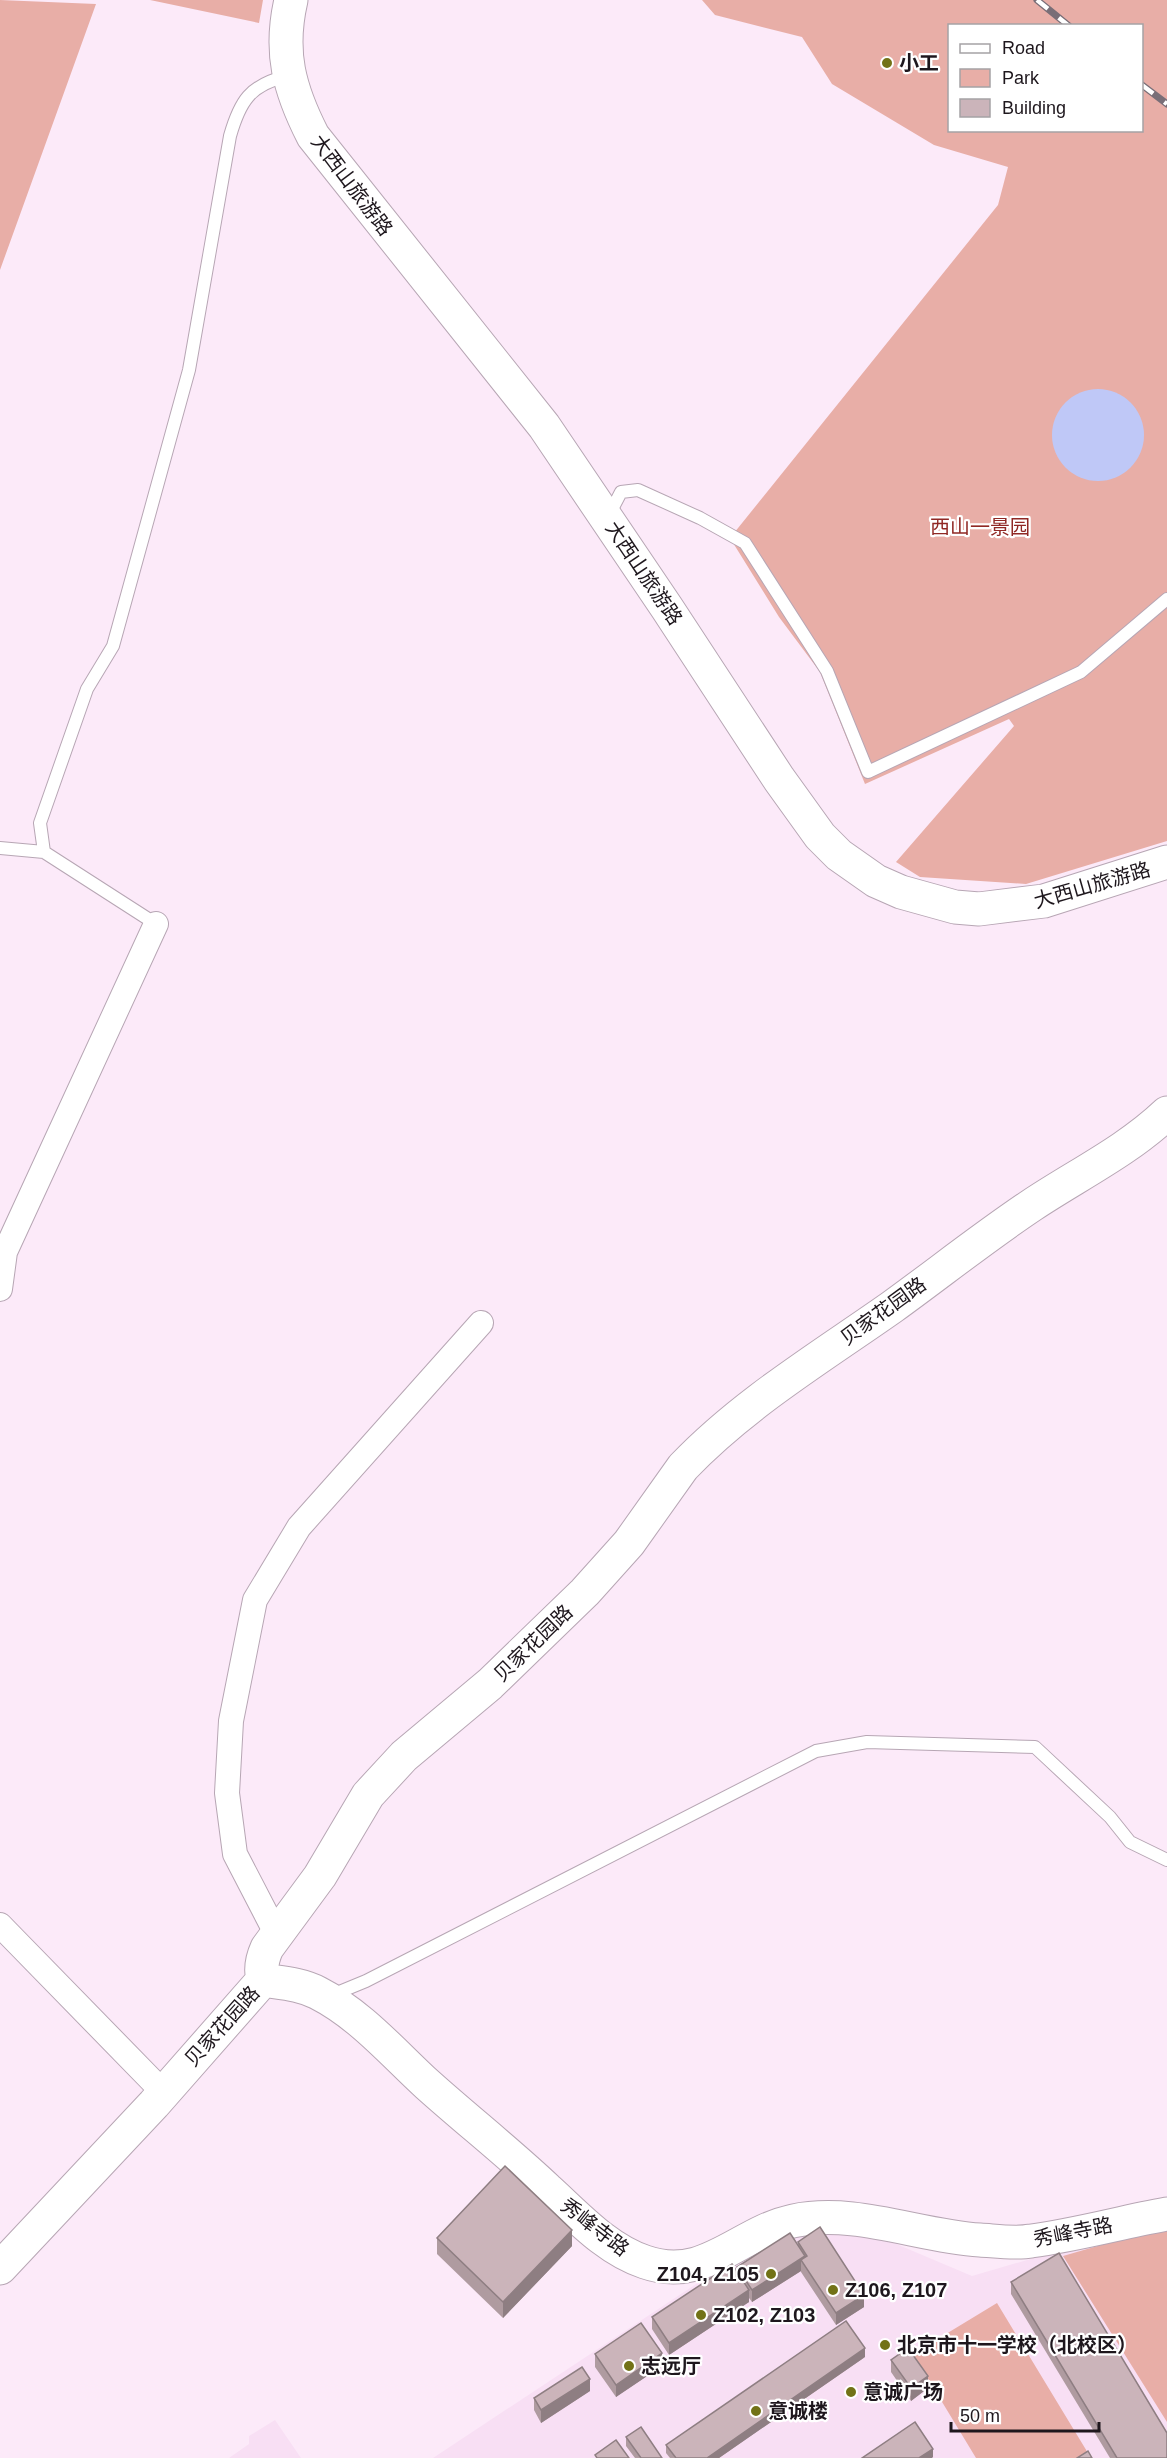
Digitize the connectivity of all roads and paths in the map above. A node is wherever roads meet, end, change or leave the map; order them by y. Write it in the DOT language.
graph roads {
  1 [pos="291,0"];
  2 [pos="289,76"];
  3 [pos="608,519"];
  4 [pos="1167,599"];
  5 [pos="0,848"];
  6 [pos="44,852"];
  7 [pos="1167,862"];
  8 [pos="156,924"];
  9 [pos="1167,1113"];
  10 [pos="0,1289"];
  11 [pos="481,1323"];
  12 [pos="1167,1860"];
  13 [pos="0,1925"];
  14 [pos="277,1935"];
  15 [pos="263,1980"];
  16 [pos="325,1998"];
  17 [pos="164,2093"];
  18 [pos="1167,2214"];
  19 [pos="0,2268"];
  1 -- 2 [label="street, 大西山旅游路"];
  2 -- 3 [label="street, 大西山旅游路"];
  2 -- 6 [label="lane"];
  3 -- 4 [label="lane"];
  3 -- 7 [label="street, 大西山旅游路"];
  5 -- 6 [label="lane"];
  6 -- 8 [label="lane"];
  8 -- 10 [label="street"];
  9 -- 14 [label="street, 贝家花园路"];
  11 -- 14 [label="street"];
  12 -- 16 [label="lane"];
  13 -- 17 [label="street"];
  14 -- 15 [label="street, 贝家花园路"];
  15 -- 16 [label="street, 秀峰寺路"];
  15 -- 17 [label="street, 贝家花园路"];
  16 -- 18 [label="street, 秀峰寺路"];
  17 -- 19 [label="street, 贝家花园路"];
}
